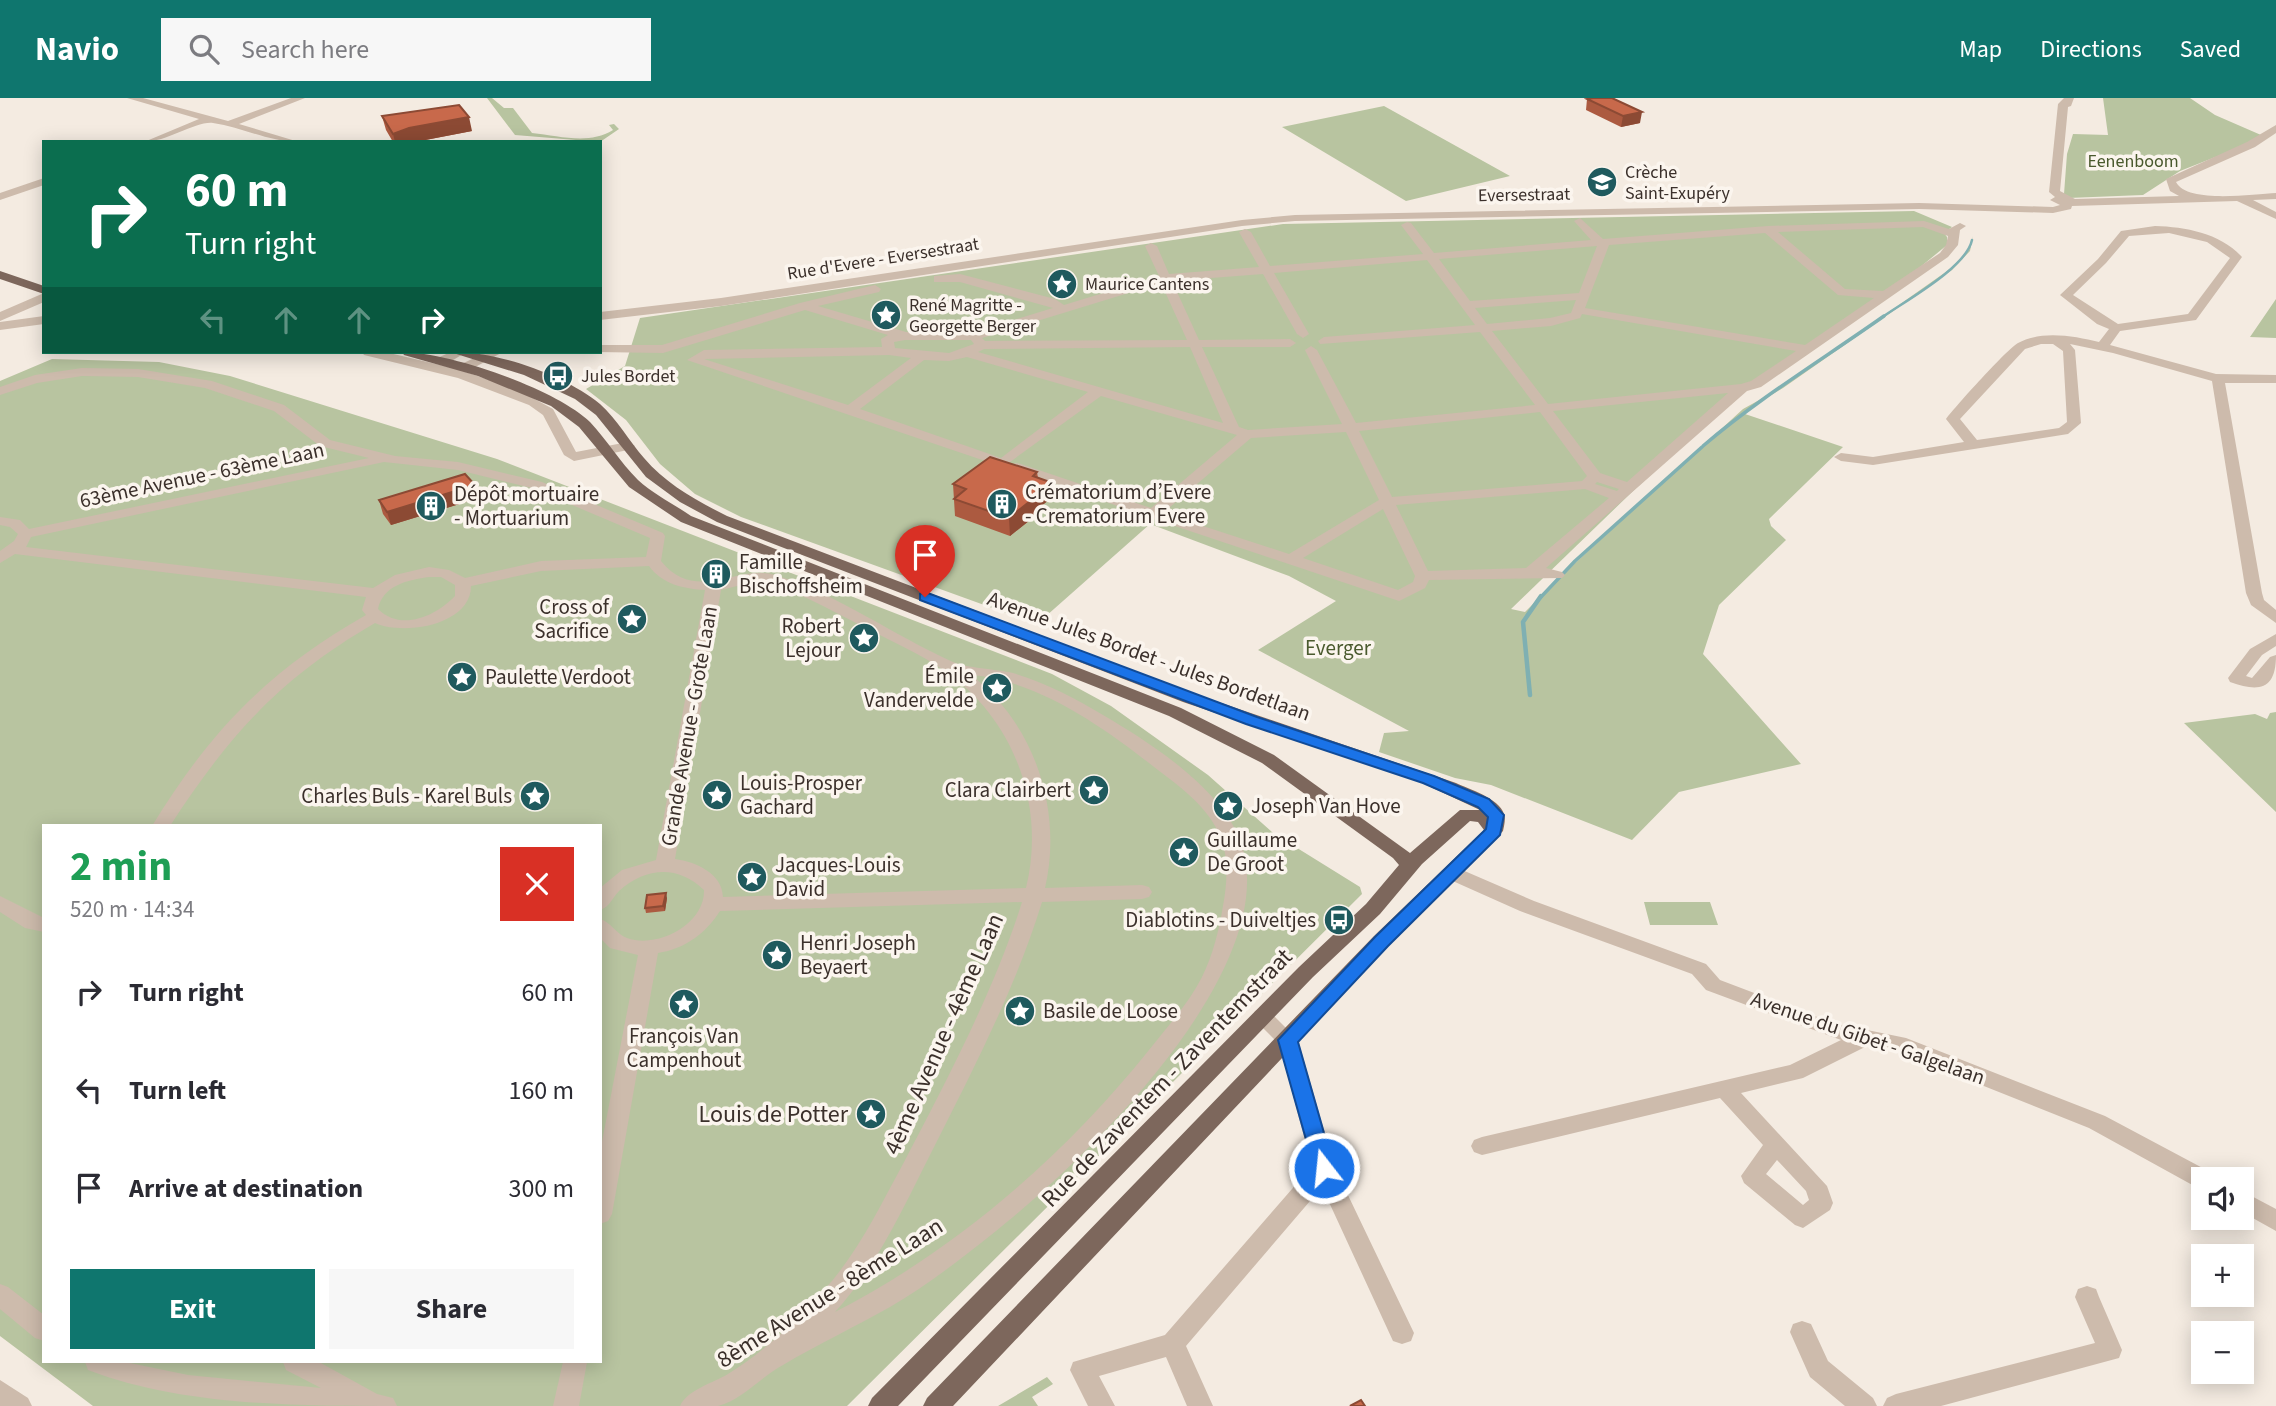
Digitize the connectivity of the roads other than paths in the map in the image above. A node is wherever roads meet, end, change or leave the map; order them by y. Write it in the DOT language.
graph roads {
  1 [pos="131,98"];
  2 [pos="300,98"];
  3 [pos="2068,98"];
  4 [pos="209,119"];
  5 [pos="229,124"];
  6 [pos="2276,128"];
  7 [pos="154,140"];
  8 [pos="287,140"];
  9 [pos="42,182"];
  10 [pos="2276,195"];
  11 [pos="2236,196"];
  12 [pos="0,197"];
  13 [pos="2189,197"];
  14 [pos="2064,202"];
  15 [pos="2276,216"];
  16 [pos="1580,221"];
  17 [pos="1407,225"];
  18 [pos="1768,229"];
  19 [pos="1245,232"];
  20 [pos="1167,234"];
  21 [pos="1602,242"];
  22 [pos="1151,246"];
  23 [pos="1430,256"];
  24 [pos="1266,270"];
  25 [pos="0,275"];
  26 [pos="1166,278"];
  27 [pos="0,286"];
  28 [pos="767,295"];
  29 [pos="1888,295"];
  30 [pos="1584,296"];
  31 [pos="42,297"];
  32 [pos="1468,305"];
  33 [pos="804,306"];
  34 [pos="1062,309"];
  35 [pos="1578,310"];
  36 [pos="0,317"];
  37 [pos="602,317"];
  38 [pos="42,320"];
  39 [pos="0,326"];
  40 [pos="1485,327"];
  41 [pos="2116,328"];
  42 [pos="1303,334"];
  43 [pos="905,336"];
  44 [pos="978,340"];
  45 [pos="2056,340"];
  46 [pos="1324,341"];
  47 [pos="1195,343"];
  48 [pos="1290,343"];
  49 [pos="888,345"];
  50 [pos="2102,347"];
  51 [pos="602,349"];
  52 [pos="663,349"];
  53 [pos="701,349"];
  54 [pos="1808,349"];
  55 [pos="1311,350"];
  56 [pos="377,354"];
  57 [pos="416,354"];
  58 [pos="454,354"];
  59 [pos="466,354"];
  60 [pos="492,354"];
  61 [pos="970,354"];
  62 [pos="922,356"];
  63 [pos="481,358"];
  64 [pos="442,361"];
  65 [pos="457,371"];
  66 [pos="2218,379"];
  67 [pos="2276,379"];
  68 [pos="1742,388"];
  69 [pos="1100,390"];
  70 [pos="0,391"];
  71 [pos="1545,409"];
  72 [pos="850,410"];
  73 [pos="1354,427"];
  74 [pos="1240,432"];
  75 [pos="1973,445"];
  76 [pos="628,446"];
  77 [pos="607,451"];
  78 [pos="1841,457"];
  79 [pos="388,458"];
  80 [pos="1003,463"];
  81 [pos="1591,480"];
  82 [pos="1624,493"];
  83 [pos="1385,502"];
  84 [pos="1153,514"];
  85 [pos="0,521"];
  86 [pos="25,534"];
  87 [pos="15,550"];
  88 [pos="0,558"];
  89 [pos="1292,559"];
  90 [pos="653,561"];
  91 [pos="1530,573"];
  92 [pos="1558,575"];
  93 [pos="1423,576"];
  94 [pos="463,583"];
  95 [pos="714,586"];
  96 [pos="375,593"];
  97 [pos="374,617"];
  98 [pos="2276,618"];
  99 [pos="2276,639"];
  100 [pos="2276,660"];
  101 [pos="953,669"];
  102 [pos="162,824"];
  103 [pos="1494,831"];
  104 [pos="664,866"];
  105 [pos="1410,866"];
  106 [pos="1452,873"];
  107 [pos="1142,892"];
  108 [pos="1034,895"];
  109 [pos="602,900"];
  110 [pos="0,903"];
  111 [pos="714,904"];
  112 [pos="1373,909"];
  113 [pos="1402,923"];
  114 [pos="42,925"];
  115 [pos="602,928"];
  116 [pos="649,947"];
  117 [pos="1262,1017"];
  118 [pos="1866,1037"];
  119 [pos="1287,1040"];
  120 [pos="1726,1091"];
  121 [pos="1776,1144"];
  122 [pos="1482,1146"];
  123 [pos="1324,1168"];
  124 [pos="2191,1173"];
  125 [pos="602,1203"];
  126 [pos="2254,1208"];
  127 [pos="2276,1221"];
  128 [pos="0,1295"];
  129 [pos="2087,1297"];
  130 [pos="42,1328"];
  131 [pos="1802,1332"];
  132 [pos="1402,1333"];
  133 [pos="1173,1345"];
  134 [pos="770,1359"];
  135 [pos="99,1363"];
  136 [pos="297,1363"];
  137 [pos="575,1363"];
  138 [pos="0,1392"];
  139 [pos="380,1405"];
  140 [pos="19,1406"];
  141 [pos="566,1406"];
  142 [pos="693,1406"];
  143 [pos="881,1406"];
  144 [pos="936,1406"];
  145 [pos="1102,1406"];
  146 [pos="1200,1406"];
  147 [pos="1864,1406"];
  148 [pos="1896,1406"];
  1 -- 4 [label="street"];
  2 -- 5 [label="street"];
  3 -- 14 [label="street"];
  4 -- 5 [label="street"];
  4 -- 7 [label="street"];
  5 -- 8 [label="street"];
  6 -- 13 [label="street"];
  9 -- 12 [label="street"];
  10 -- 11 [label="street, Eversestraat"];
  11 -- 13 [label="street, Eversestraat"];
  11 -- 15 [label="street"];
  13 -- 14 [label="street, Eversestraat"];
  14 -- 20 [label="street, Eversestraat"];
  16 -- 21 [label="street"];
  17 -- 23 [label="street"];
  18 -- 21 [label="street"];
  18 -- 29 [label="street"];
  18 -- 29 [label="street"];
  19 -- 24 [label="street"];
  20 -- 28 [label="street, Rue d'Evere - Eversestraat"];
  21 -- 23 [label="street"];
  21 -- 30 [label="street"];
  22 -- 26 [label="street"];
  23 -- 24 [label="street"];
  23 -- 32 [label="street"];
  24 -- 26 [label="street"];
  24 -- 42 [label="street"];
  25 -- 31 [label="main road"];
  26 -- 34 [label="street"];
  26 -- 47 [label="street"];
  27 -- 31 [label="main road"];
  28 -- 33 [label="street"];
  28 -- 37 [label="street, Rue d'Evere - Eversestraat"];
  29 -- 54 [label="street"];
  30 -- 32 [label="street"];
  30 -- 35 [label="street"];
  31 -- 36 [label="street"];
  32 -- 40 [label="street"];
  33 -- 34 [label="street"];
  33 -- 43 [label="street"];
  33 -- 53 [label="street"];
  34 -- 44 [label="street"];
  35 -- 40 [label="street"];
  35 -- 54 [label="street"];
  38 -- 39 [label="street"];
  40 -- 46 [label="street"];
  40 -- 71 [label="street"];
  41 -- 41 [label="street"];
  41 -- 50 [label="street"];
  42 -- 46 [label="street"];
  42 -- 48 [label="street"];
  43 -- 44 [label="street"];
  43 -- 49 [label="street"];
  44 -- 47 [label="street"];
  44 -- 61 [label="street"];
  45 -- 50 [label="street"];
  45 -- 75 [label="street"];
  45 -- 75 [label="street"];
  46 -- 55 [label="street"];
  47 -- 48 [label="street"];
  47 -- 74 [label="street"];
  48 -- 55 [label="street"];
  49 -- 53 [label="street"];
  49 -- 62 [label="street"];
  50 -- 66 [label="street"];
  51 -- 52 [label="street"];
  52 -- 53 [label="street"];
  52 -- 53 [label="street"];
  53 -- 72 [label="street"];
  54 -- 68 [label="street"];
  55 -- 73 [label="street"];
  56 -- 65 [label="street, Avenue Jules Bordet - Jules Bordetlaan"];
  57 -- 64 [label="main road, Avenue Jules Bordet - Jules Bordetlaan"];
  58 -- 64 [label="street"];
  59 -- 63 [label="main road, Avenue Jules Bordet - Jules Bordetlaan"];
  60 -- 63 [label="street"];
  61 -- 62 [label="street"];
  61 -- 69 [label="street"];
  62 -- 72 [label="street"];
  63 -- 65 [label="street"];
  63 -- 76 [label="main road, Avenue Jules Bordet - Jules Bordetlaan"];
  64 -- 65 [label="main road, Avenue Jules Bordet - Jules Bordetlaan"];
  65 -- 77 [label="main road, Avenue Jules Bordet - Jules Bordetlaan"];
  65 -- 77 [label="street, Avenue Jules Bordet - Jules Bordetlaan"];
  66 -- 67 [label="street"];
  66 -- 98 [label="street"];
  68 -- 71 [label="street"];
  68 -- 82 [label="street"];
  69 -- 74 [label="street"];
  69 -- 80 [label="street"];
  70 -- 79 [label="street"];
  71 -- 73 [label="street"];
  71 -- 81 [label="street"];
  72 -- 80 [label="street"];
  73 -- 74 [label="street"];
  73 -- 83 [label="street"];
  74 -- 84 [label="street"];
  75 -- 78 [label="street"];
  76 -- 77 [label="street"];
  76 -- 103 [label="main road, Avenue Jules Bordet - Jules Bordetlaan"];
  77 -- 105 [label="main road, Avenue Jules Bordet - Jules Bordetlaan"];
  79 -- 86 [label="street, 63ème Avenue - 63ème Laan"];
  79 -- 90 [label="street"];
  80 -- 84 [label="street"];
  81 -- 82 [label="street"];
  81 -- 83 [label="street"];
  82 -- 91 [label="street"];
  83 -- 89 [label="street"];
  83 -- 93 [label="street"];
  84 -- 89 [label="street"];
  85 -- 86 [label="street"];
  86 -- 87 [label="street"];
  87 -- 88 [label="street"];
  87 -- 96 [label="street"];
  89 -- 93 [label="street"];
  90 -- 94 [label="street"];
  90 -- 95 [label="street"];
  91 -- 92 [label="street"];
  91 -- 93 [label="street"];
  94 -- 96 [label="street"];
  94 -- 97 [label="street"];
  95 -- 101 [label="street"];
  95 -- 104 [label="street, Grande Avenue - Grote Laan"];
  96 -- 97 [label="street"];
  97 -- 102 [label="street"];
  99 -- 100 [label="street"];
  101 -- 108 [label="street, 4ème Avenue - 4ème Laan"];
  101 -- 134 [label="street, 8ème Avenue - 8ème Laan"];
  103 -- 105 [label="main road, Rue de Zaventem - Zaventemstraat"];
  103 -- 106 [label="main road"];
  104 -- 109 [label="street"];
  104 -- 111 [label="street"];
  105 -- 112 [label="main road, Rue de Zaventem - Zaventemstraat"];
  106 -- 113 [label="main road"];
  106 -- 118 [label="street, Avenue du Gibet - Galgelaan"];
  107 -- 108 [label="street"];
  108 -- 111 [label="street"];
  108 -- 134 [label="street, 4ème Avenue - 4ème Laan"];
  110 -- 114 [label="street"];
  111 -- 116 [label="street"];
  112 -- 113 [label="main road"];
  112 -- 117 [label="main road, Rue de Zaventem - Zaventemstraat"];
  113 -- 119 [label="main road"];
  115 -- 116 [label="street"];
  116 -- 125 [label="street"];
  117 -- 119 [label="street"];
  117 -- 143 [label="main road, Rue de Zaventem - Zaventemstraat"];
  118 -- 120 [label="street"];
  118 -- 124 [label="street, Avenue du Gibet - Galgelaan"];
  119 -- 123 [label="street"];
  119 -- 144 [label="main road"];
  120 -- 121 [label="street"];
  120 -- 122 [label="street"];
  123 -- 132 [label="street"];
  123 -- 133 [label="street"];
  126 -- 127 [label="street"];
  128 -- 130 [label="street"];
  129 -- 148 [label="street"];
  131 -- 147 [label="street"];
  133 -- 145 [label="street"];
  133 -- 146 [label="street"];
  134 -- 142 [label="street, 8ème Avenue - 8ème Laan"];
  135 -- 139 [label="street"];
  136 -- 139 [label="street"];
  137 -- 141 [label="street"];
  138 -- 140 [label="street"];
}
